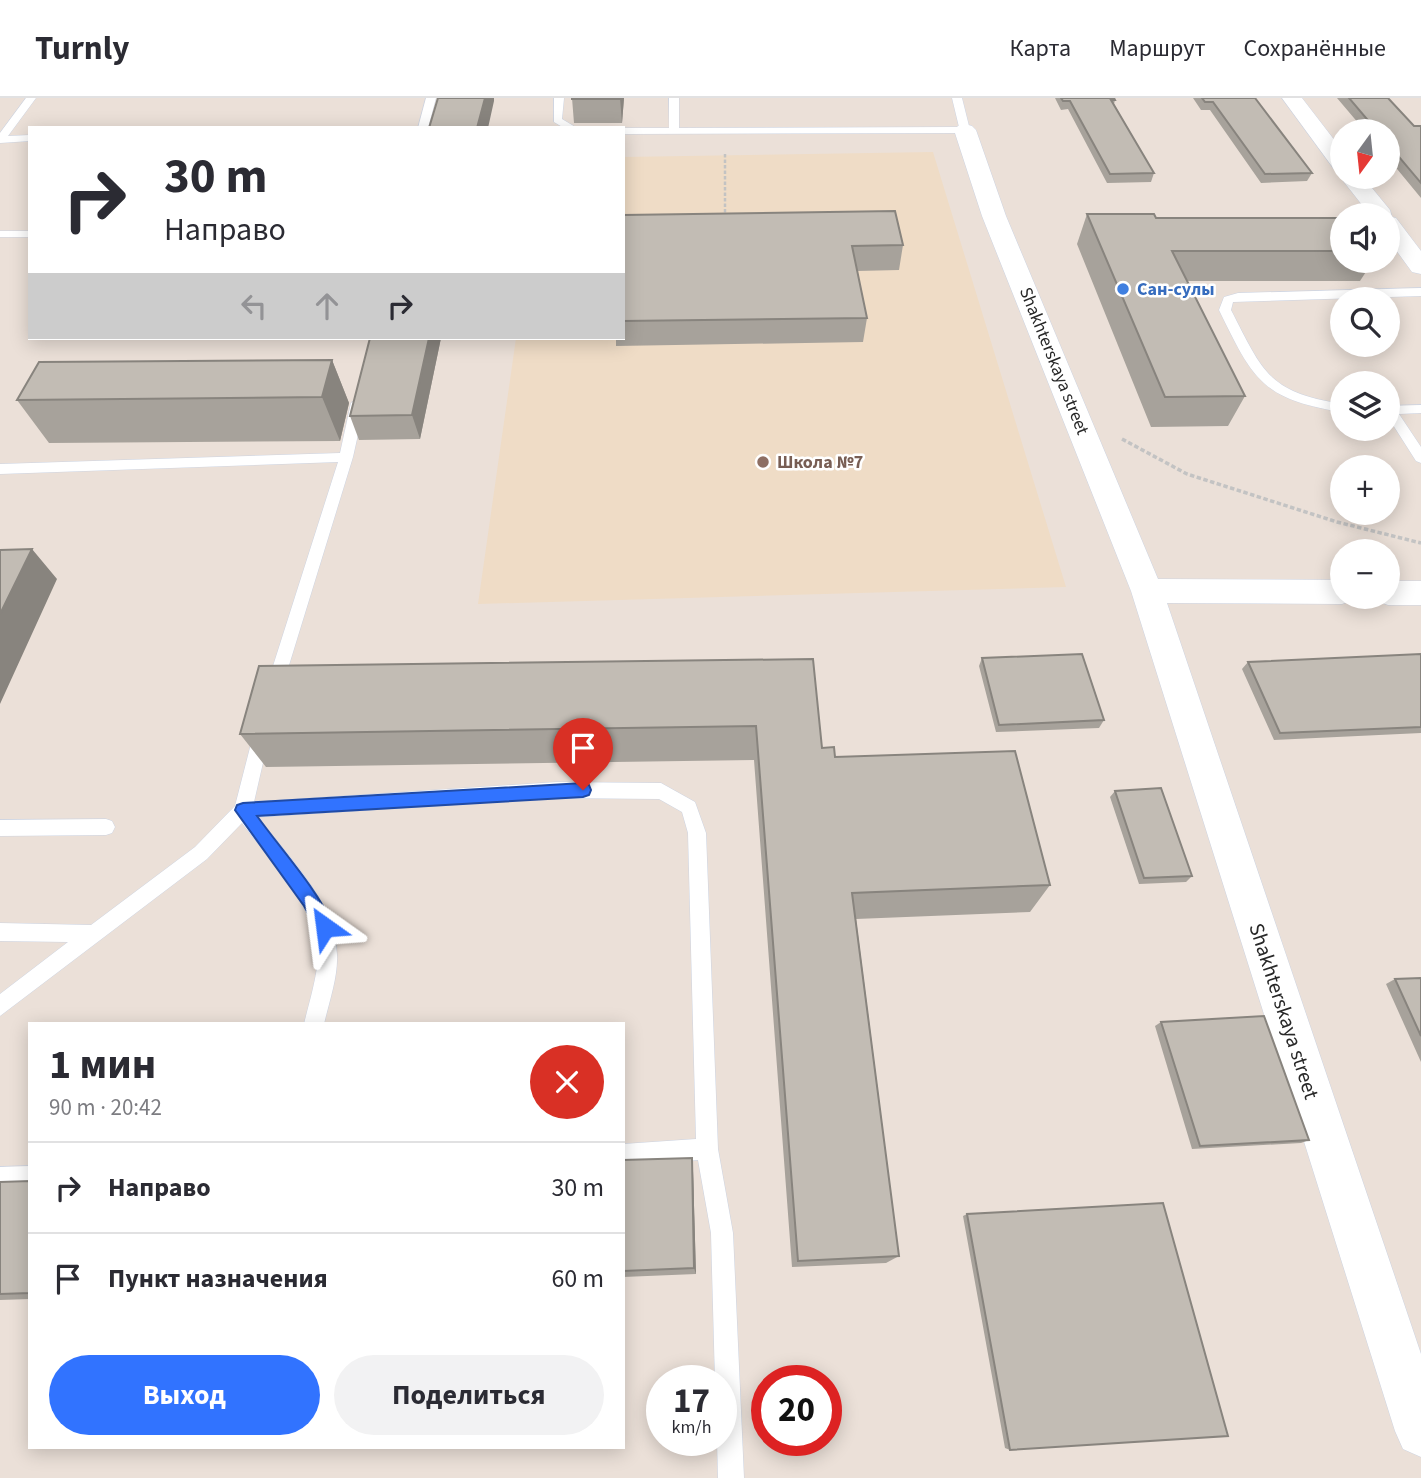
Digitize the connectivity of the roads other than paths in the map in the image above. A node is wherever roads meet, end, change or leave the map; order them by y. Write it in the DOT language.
graph roads {
  1 [pos="31,98"];
  2 [pos="431,98"];
  3 [pos="559,98"];
  4 [pos="674,98"];
  5 [pos="1292,98"];
  6 [pos="961,114"];
  7 [pos="424,126"];
  8 [pos="568,126"];
  9 [pos="625,131"];
  10 [pos="674,131"];
  11 [pos="28,138"];
  12 [pos="1,139"];
  13 [pos="1330,148"];
  14 [pos="1361,189"];
  15 [pos="1372,203"];
  16 [pos="0,234"];
  17 [pos="28,234"];
  18 [pos="1400,239"];
  19 [pos="1421,267"];
  20 [pos="1421,292"];
  21 [pos="361,391"];
  22 [pos="1330,406"];
  23 [pos="1421,409"];
  24 [pos="1400,410"];
  25 [pos="1400,426"];
  26 [pos="346,457"];
  27 [pos="1421,458"];
  28 [pos="0,469"];
  29 [pos="1147,591"];
  30 [pos="1330,592"];
  31 [pos="1400,593"];
  32 [pos="1421,593"];
  33 [pos="243,810"];
  34 [pos="106,827"];
  35 [pos="0,828"];
  36 [pos="0,932"];
  37 [pos="95,934"];
  38 [pos="0,1006"];
  39 [pos="314,1022"];
  40 [pos="707,1149"];
  41 [pos="625,1155"];
  42 [pos="28,1177"];
  43 [pos="0,1178"];
  44 [pos="1421,1431"];
  45 [pos="731,1478"];
  1 -- 12 [label="lane"];
  2 -- 7 [label="lane"];
  3 -- 8 [label="lane"];
  4 -- 10 [label="lane"];
  5 -- 13 [label="street"];
  6 -- 10 [label="lane"];
  6 -- 29 [label="street, Shakhterskaya street"];
  9 -- 10 [label="lane"];
  11 -- 12 [label="lane"];
  14 -- 15 [label="street"];
  16 -- 17 [label="lane"];
  18 -- 19 [label="street"];
  20 -- 22 [label="lane"];
  21 -- 26 [label="lane"];
  23 -- 24 [label="lane"];
  25 -- 27 [label="lane"];
  26 -- 28 [label="lane"];
  26 -- 33 [label="lane"];
  29 -- 30 [label="street"];
  29 -- 44 [label="street, Shakhterskaya street"];
  31 -- 32 [label="street"];
  33 -- 37 [label="lane"];
  33 -- 39 [label="lane"];
  33 -- 40 [label="lane"];
  34 -- 35 [label="lane"];
  36 -- 37 [label="lane"];
  37 -- 38 [label="lane"];
  40 -- 41 [label="lane"];
  40 -- 45 [label="lane"];
  42 -- 43 [label="lane"];
}
